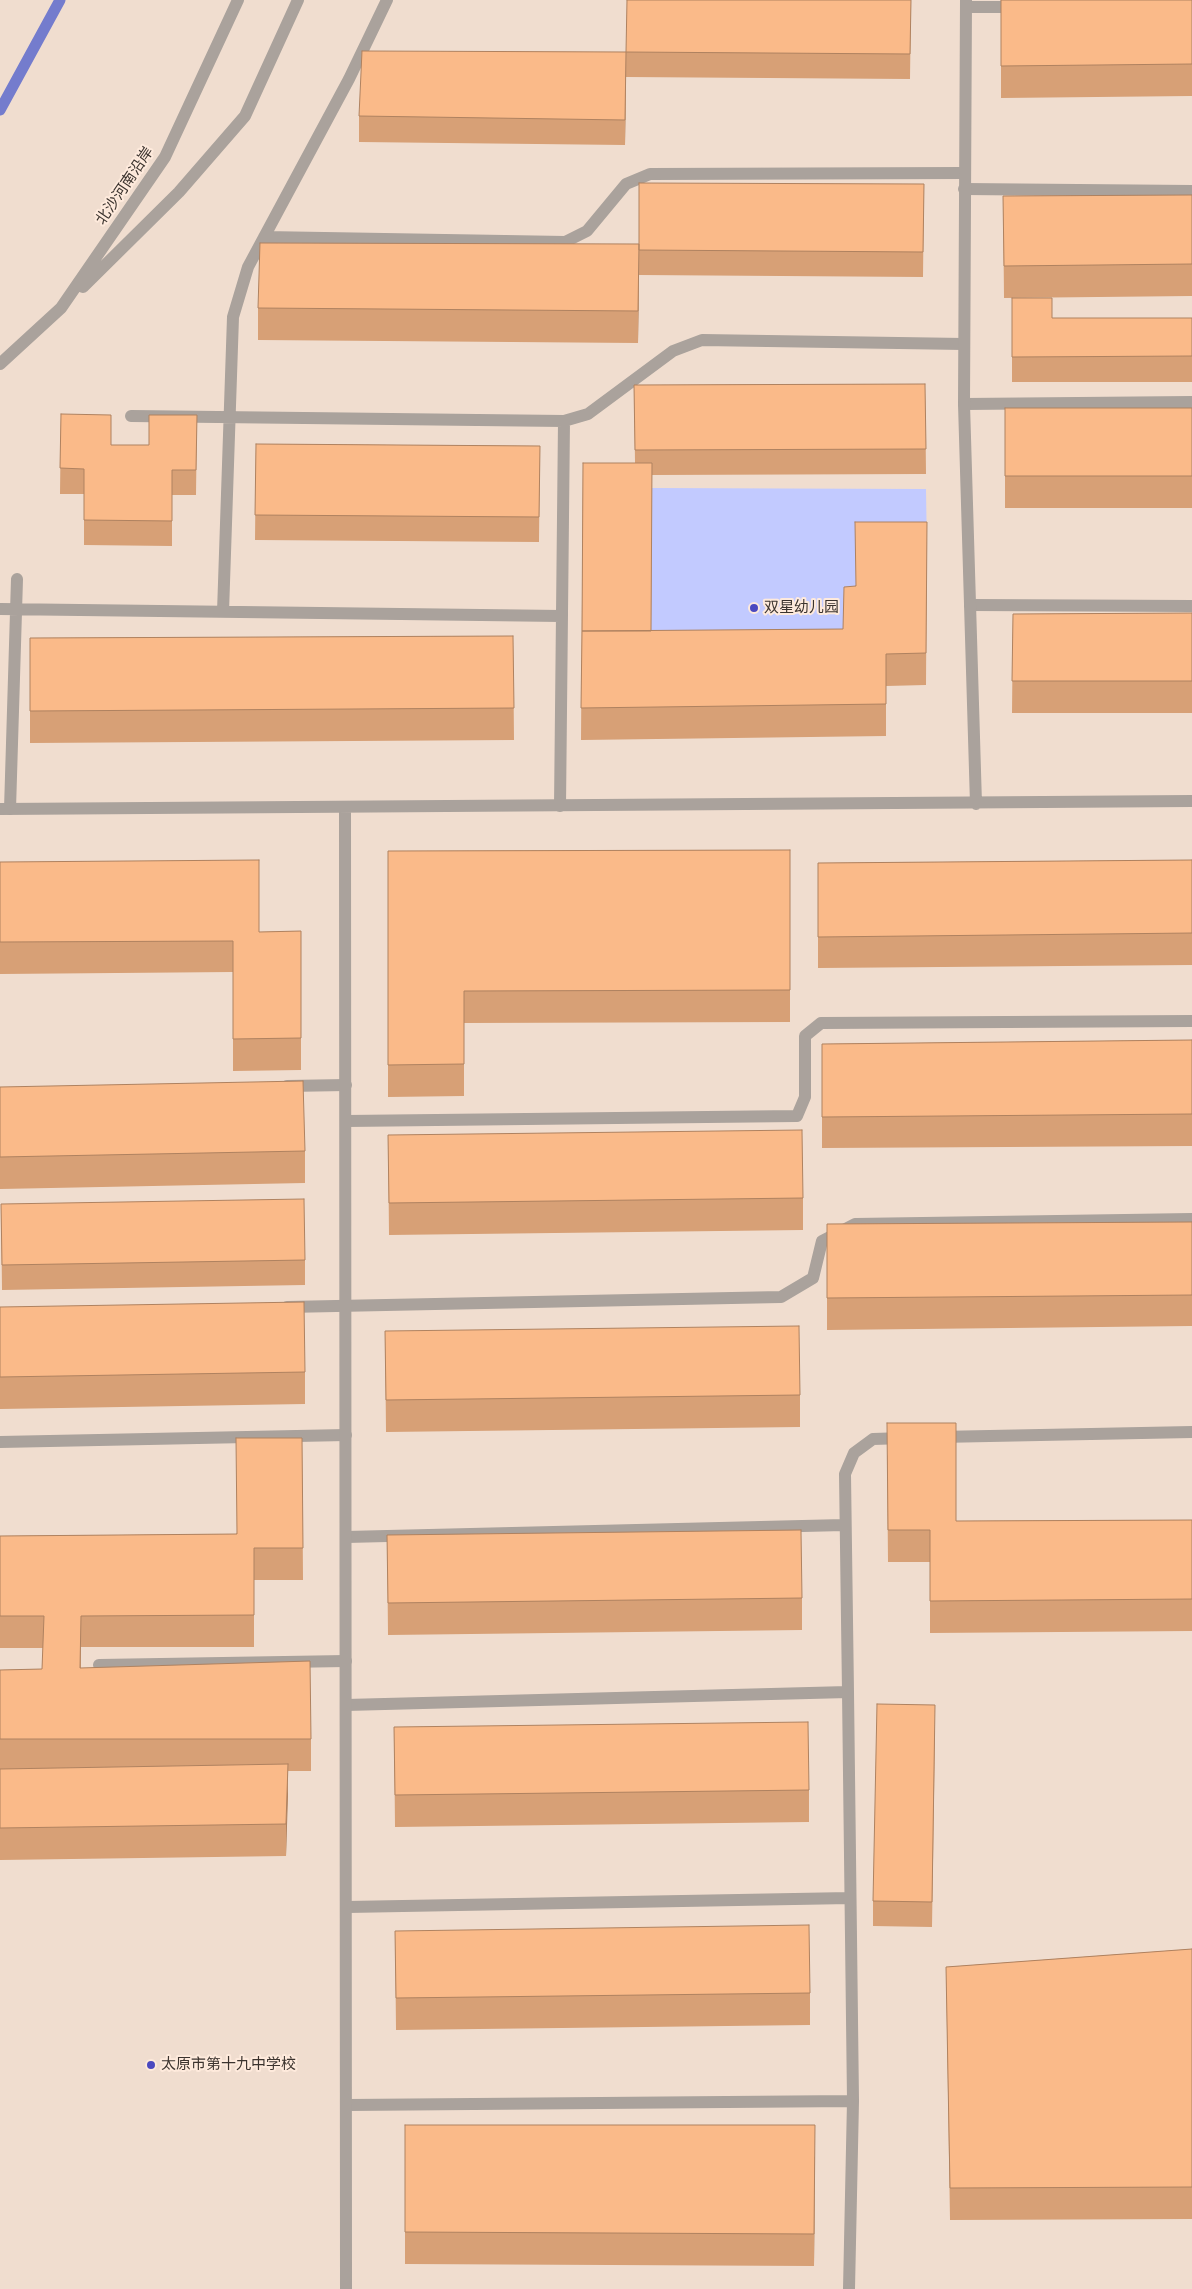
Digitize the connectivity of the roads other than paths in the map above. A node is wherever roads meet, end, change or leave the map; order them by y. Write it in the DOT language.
graph roads {
  1 [pos="238,0"];
  2 [pos="298,0"];
  3 [pos="387,0"];
  4 [pos="966,4"];
  5 [pos="1025,6"];
  6 [pos="964,173"];
  7 [pos="964,190"];
  8 [pos="1192,191"];
  9 [pos="264,237"];
  10 [pos="61,308"];
  11 [pos="964,344"];
  12 [pos="0,364"];
  13 [pos="1192,402"];
  14 [pos="964,404"];
  15 [pos="132,416"];
  16 [pos="229,416"];
  17 [pos="564,421"];
  18 [pos="17,578"];
  19 [pos="970,606"];
  20 [pos="1192,606"];
  21 [pos="0,609"];
  22 [pos="16,609"];
  23 [pos="223,612"];
  24 [pos="561,616"];
  25 [pos="1192,801"];
  26 [pos="976,804"];
  27 [pos="560,806"];
  28 [pos="345,807"];
  29 [pos="5,809"];
  30 [pos="1192,1021"];
  31 [pos="346,1085"];
  32 [pos="276,1086"];
  33 [pos="346,1121"];
  34 [pos="1192,1219"];
  35 [pos="277,1307"];
  36 [pos="346,1307"];
  37 [pos="1192,1432"];
  38 [pos="346,1435"];
  39 [pos="0,1442"];
  40 [pos="844,1525"];
  41 [pos="346,1537"];
  42 [pos="346,1661"];
  43 [pos="99,1665"];
  44 [pos="848,1692"];
  45 [pos="346,1705"];
  46 [pos="850,1898"];
  47 [pos="347,1907"];
  48 [pos="853,2101"];
  49 [pos="347,2105"];
  50 [pos="346,2289"];
  51 [pos="850,2289"];
  1 -- 10 [label="street, 北沙河南沿岸"];
  2 -- 10 [label="street"];
  3 -- 9 [label="street"];
  4 -- 5 [label="street"];
  4 -- 6 [label="street"];
  6 -- 7 [label="street"];
  6 -- 9 [label="street"];
  7 -- 8 [label="street"];
  7 -- 11 [label="street"];
  9 -- 16 [label="street"];
  10 -- 12 [label="street, 北沙河南沿岸"];
  11 -- 14 [label="street"];
  11 -- 17 [label="street"];
  13 -- 14 [label="street"];
  14 -- 19 [label="street"];
  15 -- 16 [label="street"];
  16 -- 17 [label="street"];
  16 -- 23 [label="street"];
  17 -- 24 [label="street"];
  18 -- 22 [label="street"];
  19 -- 20 [label="street"];
  19 -- 26 [label="street"];
  21 -- 22 [label="street"];
  22 -- 23 [label="street"];
  22 -- 29 [label="street"];
  23 -- 24 [label="street"];
  24 -- 27 [label="street"];
  25 -- 26 [label="street"];
  26 -- 27 [label="street"];
  27 -- 28 [label="street"];
  28 -- 29 [label="street"];
  28 -- 31 [label="street"];
  30 -- 33 [label="street"];
  31 -- 32 [label="street"];
  31 -- 33 [label="street"];
  33 -- 36 [label="street"];
  34 -- 36 [label="street"];
  35 -- 36 [label="street"];
  36 -- 38 [label="street"];
  37 -- 40 [label="street"];
  38 -- 39 [label="street"];
  38 -- 41 [label="street"];
  40 -- 41 [label="street"];
  40 -- 44 [label="street"];
  41 -- 42 [label="street"];
  42 -- 43 [label="street"];
  42 -- 45 [label="street"];
  44 -- 45 [label="street"];
  44 -- 46 [label="street"];
  45 -- 47 [label="street"];
  46 -- 47 [label="street"];
  46 -- 48 [label="street"];
  47 -- 49 [label="street"];
  48 -- 49 [label="street"];
  48 -- 51 [label="street"];
  49 -- 50 [label="street"];
}
